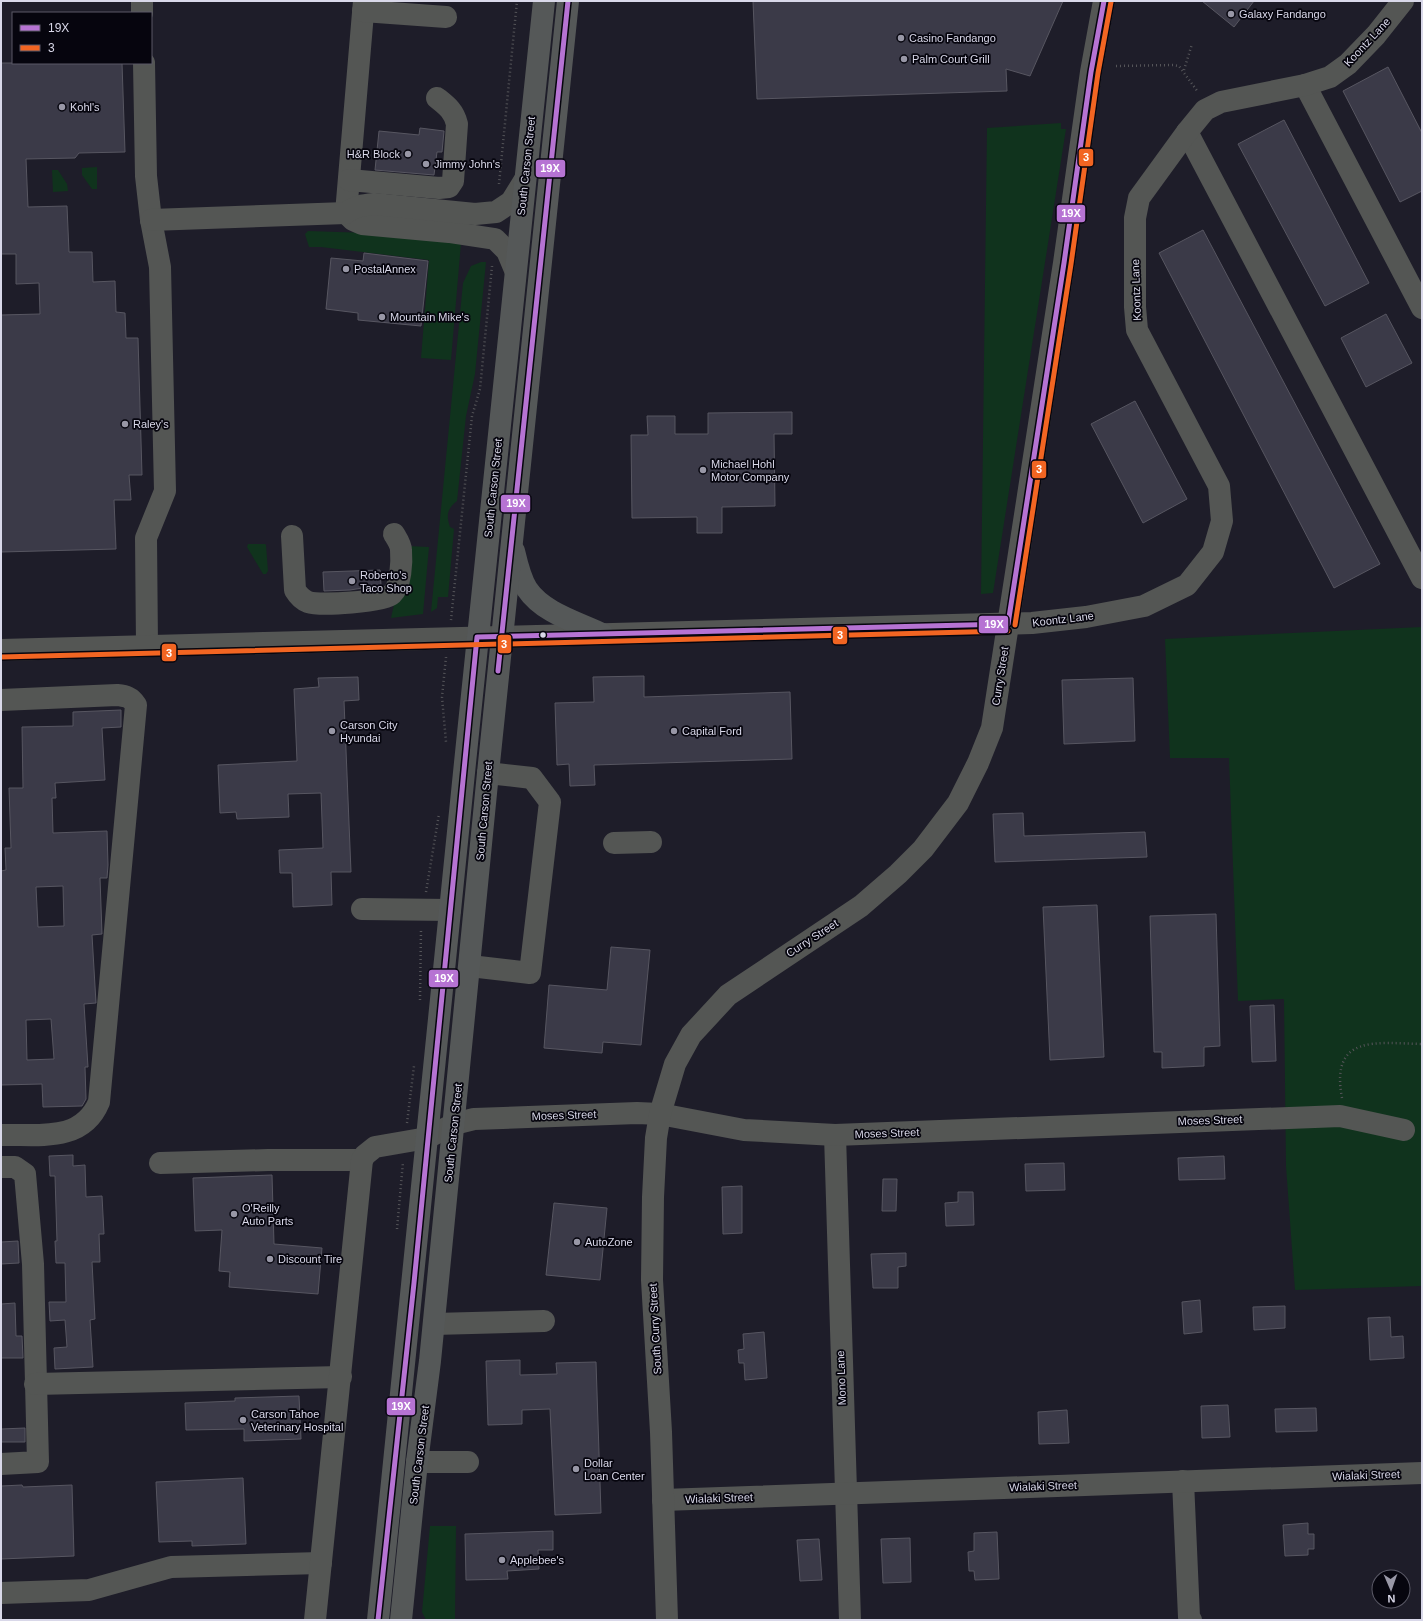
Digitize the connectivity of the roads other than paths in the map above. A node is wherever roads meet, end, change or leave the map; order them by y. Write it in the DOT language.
graph roads {
  1 [pos="142,1"];
  2 [pos="544,1"];
  3 [pos="568,1"];
  4 [pos="1403,1"];
  5 [pos="364,6"];
  6 [pos="1103,7"];
  7 [pos="142,12"];
  8 [pos="446,17"];
  9 [pos="144,64"];
  10 [pos="1305,85"];
  11 [pos="437,98"];
  12 [pos="1187,132"];
  13 [pos="349,180"];
  14 [pos="524,180"];
  15 [pos="346,213"];
  16 [pos="151,220"];
  17 [pos="515,270"];
  18 [pos="1422,308"];
  19 [pos="394,534"];
  20 [pos="292,536"];
  21 [pos="511,542"];
  22 [pos="1422,578"];
  23 [pos="1008,624"];
  24 [pos="602,634"];
  25 [pos="502,636"];
  26 [pos="477,637"];
  27 [pos="147,646"];
  28 [pos="1,650"];
  29 [pos="1,700"];
  30 [pos="488,773"];
  31 [pos="651,842"];
  32 [pos="614,843"];
  33 [pos="362,909"];
  34 [pos="450,910"];
  35 [pos="470,966"];
  36 [pos="687,1044"];
  37 [pos="660,1114"];
  38 [pos="454,1124"];
  39 [pos="1404,1130"];
  40 [pos="1,1135"];
  41 [pos="835,1135"];
  42 [pos="427,1138"];
  43 [pos="368,1154"];
  44 [pos="160,1163"];
  45 [pos="1,1167"];
  46 [pos="544,1321"];
  47 [pos="434,1324"];
  48 [pos="341,1378"];
  49 [pos="35,1384"];
  50 [pos="417,1462"];
  51 [pos="468,1462"];
  52 [pos="1,1464"];
  53 [pos="1422,1473"];
  54 [pos="1183,1481"];
  55 [pos="845,1493"];
  56 [pos="663,1500"];
  57 [pos="321,1563"];
  58 [pos="1,1593"];
  59 [pos="315,1620"];
  60 [pos="378,1620"];
  61 [pos="401,1620"];
  62 [pos="667,1620"];
  63 [pos="850,1620"];
  64 [pos="1191,1620"];
  1 -- 7 [label="street"];
  2 -- 14 [label="main road, South Carson Street"];
  3 -- 21 [label="main road, South Carson Street"];
  4 -- 10 [label="street, Koontz Lane"];
  5 -- 8 [label="street"];
  5 -- 13 [label="street"];
  6 -- 23 [label="street, Curry Street"];
  9 -- 16 [label="street"];
  10 -- 12 [label="street, Koontz Lane"];
  10 -- 18 [label="street"];
  11 -- 13 [label="street"];
  12 -- 22 [label="street"];
  12 -- 23 [label="street, Koontz Lane"];
  13 -- 15 [label="street"];
  14 -- 15 [label="street"];
  14 -- 17 [label="main road, South Carson Street"];
  15 -- 16 [label="street"];
  15 -- 17 [label="street"];
  16 -- 27 [label="street"];
  17 -- 26 [label="main road, South Carson Street"];
  19 -- 20 [label="street"];
  21 -- 24 [label="main road"];
  21 -- 25 [label="main road, South Carson Street"];
  23 -- 24 [label="street, Koontz Lane"];
  23 -- 36 [label="street, Curry Street"];
  24 -- 25 [label="street, Koontz Lane"];
  25 -- 26 [label="street, Koontz Lane"];
  25 -- 30 [label="main road, South Carson Street"];
  26 -- 27 [label="street, Koontz Lane"];
  26 -- 34 [label="main road, South Carson Street"];
  27 -- 28 [label="street, Koontz Lane"];
  29 -- 40 [label="street"];
  30 -- 35 [label="main road, South Carson Street"];
  30 -- 35 [label="street"];
  31 -- 32 [label="street"];
  33 -- 34 [label="street"];
  34 -- 42 [label="main road, South Carson Street"];
  35 -- 38 [label="main road, South Carson Street"];
  36 -- 37 [label="street, South Curry Street"];
  37 -- 38 [label="street, Moses Street"];
  37 -- 41 [label="street, Moses Street"];
  37 -- 56 [label="street, South Curry Street"];
  38 -- 42 [label="street, Moses Street"];
  38 -- 47 [label="main road, South Carson Street"];
  39 -- 41 [label="street, Moses Street"];
  41 -- 55 [label="street, Mono Lane"];
  42 -- 43 [label="street, Moses Street"];
  42 -- 60 [label="main road, South Carson Street"];
  43 -- 44 [label="street, Moses Street"];
  43 -- 48 [label="street"];
  45 -- 49 [label="street"];
  46 -- 47 [label="street"];
  47 -- 50 [label="main road, South Carson Street"];
  48 -- 49 [label="street"];
  48 -- 57 [label="street"];
  49 -- 52 [label="street"];
  50 -- 51 [label="street"];
  50 -- 61 [label="main road, South Carson Street"];
  53 -- 54 [label="street, Wialaki Street"];
  54 -- 55 [label="street, Wialaki Street"];
  54 -- 64 [label="street"];
  55 -- 56 [label="street, Wialaki Street"];
  55 -- 63 [label="street, Mono Lane"];
  56 -- 62 [label="street, South Curry Street"];
  57 -- 58 [label="street"];
  57 -- 59 [label="street"];
}
